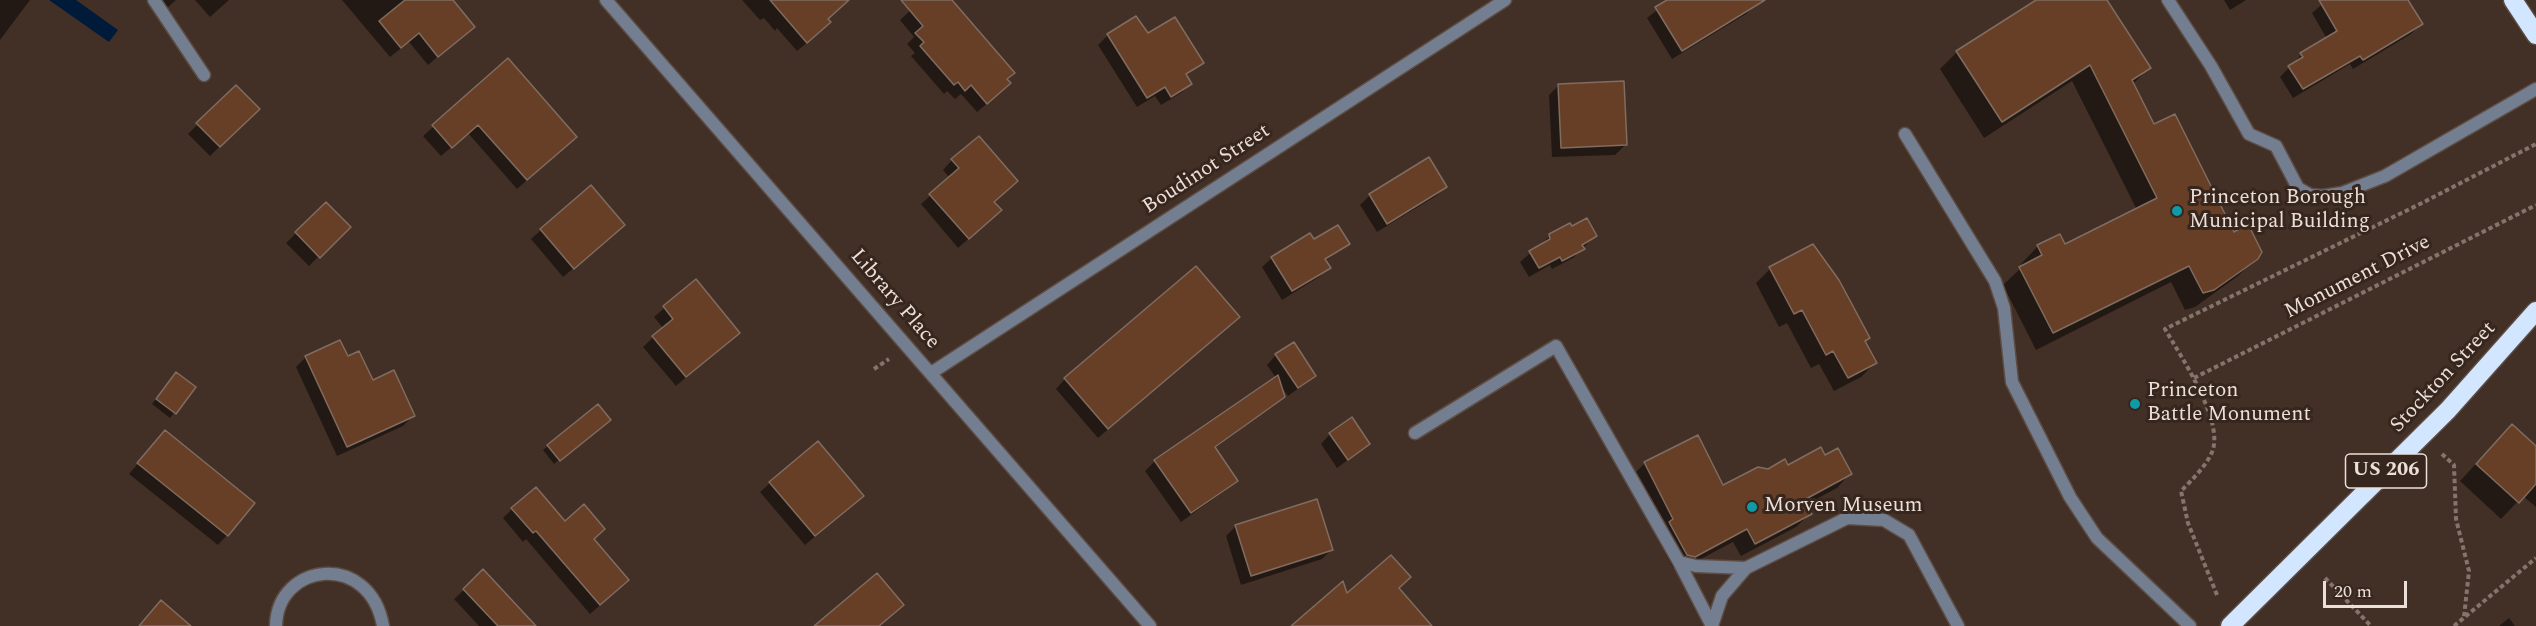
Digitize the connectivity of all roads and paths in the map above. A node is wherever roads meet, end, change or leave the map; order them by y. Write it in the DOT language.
graph roads {
  1 [pos="154,0"];
  2 [pos="606,0"];
  3 [pos="1505,0"];
  4 [pos="2168,0"];
  5 [pos="2513,0"];
  6 [pos="2536,35"];
  7 [pos="204,75"];
  8 [pos="2536,89"];
  9 [pos="1905,134"];
  10 [pos="2536,144"];
  11 [pos="2536,205"];
  12 [pos="2536,311"];
  13 [pos="889,359"];
  14 [pos="874,369"];
  15 [pos="931,373"];
  16 [pos="2194,378"];
  17 [pos="1415,433"];
  18 [pos="2442,454"];
  19 [pos="2536,558"];
  20 [pos="1679,562"];
  21 [pos="1746,568"];
  22 [pos="2325,578"];
  23 [pos="2217,595"];
  24 [pos="2464,617"];
  25 [pos="276,626"];
  26 [pos="383,626"];
  27 [pos="1150,626"];
  28 [pos="1712,626"];
  29 [pos="1958,626"];
  30 [pos="2190,626"];
  31 [pos="2230,626"];
  32 [pos="2371,626"];
  33 [pos="2454,626"];
  1 -- 7 [label="street"];
  2 -- 15 [label="street, Library Place"];
  3 -- 15 [label="street, Boudinot Street"];
  4 -- 8 [label="street"];
  5 -- 6 [label="highway"];
  9 -- 30 [label="street"];
  10 -- 16 [label="path"];
  11 -- 16 [label="path, Monument Drive"];
  12 -- 31 [label="highway, Stockton Street / US 206"];
  13 -- 14 [label="path"];
  15 -- 27 [label="street, Library Place"];
  16 -- 23 [label="path"];
  17 -- 20 [label="street"];
  18 -- 24 [label="path"];
  19 -- 24 [label="path"];
  20 -- 21 [label="street"];
  20 -- 28 [label="street"];
  21 -- 28 [label="street"];
  21 -- 29 [label="street"];
  22 -- 32 [label="path"];
  24 -- 33 [label="path"];
  25 -- 26 [label="street"];
}
